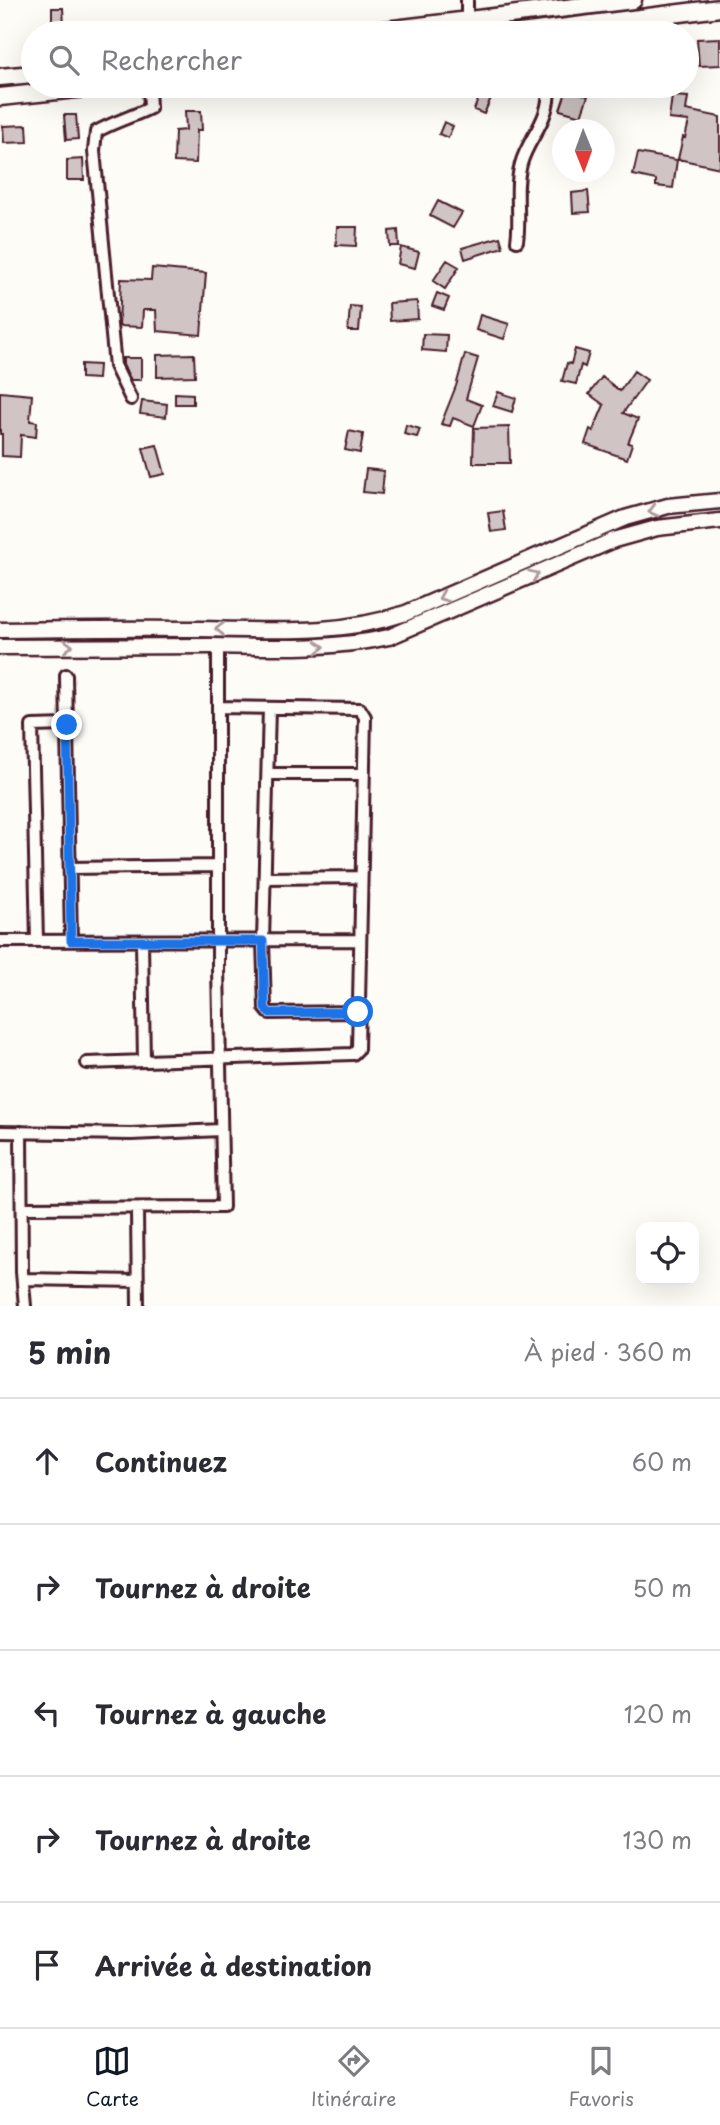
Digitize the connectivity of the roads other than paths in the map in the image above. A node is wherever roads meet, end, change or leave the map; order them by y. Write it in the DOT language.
graph roads {
  1 [pos="467,0"];
  2 [pos="633,0"];
  3 [pos="599,2"];
  4 [pos="720,8"];
  5 [pos="467,20"];
  6 [pos="459,21"];
  7 [pos="616,21"];
  8 [pos="21,75"];
  9 [pos="0,77"];
  10 [pos="21,95"];
  11 [pos="0,97"];
  12 [pos="150,98"];
  13 [pos="547,98"];
  14 [pos="517,241"];
  15 [pos="131,399"];
  16 [pos="720,501"];
  17 [pos="720,521"];
  18 [pos="0,630"];
  19 [pos="218,646"];
  20 [pos="0,647"];
  21 [pos="66,675"];
  22 [pos="218,707"];
  23 [pos="269,708"];
  24 [pos="67,725"];
  25 [pos="268,774"];
  26 [pos="363,774"];
  27 [pos="218,866"];
  28 [pos="70,868"];
  29 [pos="361,877"];
  30 [pos="265,878"];
  31 [pos="359,940"];
  32 [pos="0,941"];
  33 [pos="37,941"];
  34 [pos="71,941"];
  35 [pos="142,941"];
  36 [pos="218,941"];
  37 [pos="263,941"];
  38 [pos="358,1012"];
  39 [pos="220,1058"];
  40 [pos="144,1061"];
  41 [pos="87,1063"];
  42 [pos="221,1130"];
  43 [pos="0,1132"];
  44 [pos="21,1132"];
  45 [pos="22,1208"];
  46 [pos="137,1209"];
  47 [pos="23,1279"];
  48 [pos="138,1281"];
  49 [pos="25,1306"];
  50 [pos="138,1306"];
  1 -- 5 [label="street"];
  2 -- 3 [label="main road"];
  3 -- 5 [label="main road"];
  4 -- 7 [label="main road"];
  5 -- 6 [label="main road"];
  8 -- 9 [label="main road"];
  10 -- 11 [label="main road"];
  12 -- 15 [label="street"];
  13 -- 14 [label="street"];
  16 -- 18 [label="street, one-way"];
  19 -- 17 [label="street, one-way"];
  20 -- 19 [label="street, one-way"];
  19 -- 22 [label="street"];
  21 -- 24 [label="street"];
  22 -- 23 [label="street"];
  22 -- 27 [label="street"];
  23 -- 25 [label="street"];
  23 -- 26 [label="street"];
  24 -- 28 [label="street"];
  24 -- 33 [label="street"];
  25 -- 26 [label="street"];
  25 -- 30 [label="street"];
  26 -- 29 [label="street"];
  27 -- 28 [label="street"];
  27 -- 36 [label="street"];
  28 -- 34 [label="street"];
  29 -- 30 [label="street"];
  29 -- 31 [label="street"];
  30 -- 37 [label="street"];
  31 -- 37 [label="street"];
  31 -- 38 [label="street"];
  32 -- 33 [label="street"];
  33 -- 34 [label="street"];
  34 -- 35 [label="street"];
  35 -- 36 [label="street"];
  35 -- 40 [label="street"];
  36 -- 37 [label="street"];
  36 -- 39 [label="street"];
  37 -- 38 [label="street"];
  38 -- 39 [label="street"];
  39 -- 40 [label="street"];
  39 -- 42 [label="street"];
  40 -- 41 [label="street"];
  42 -- 44 [label="street"];
  42 -- 46 [label="street"];
  43 -- 44 [label="street"];
  44 -- 45 [label="street"];
  45 -- 46 [label="street"];
  45 -- 47 [label="street"];
  46 -- 48 [label="street"];
  47 -- 48 [label="street"];
  47 -- 49 [label="street"];
  48 -- 50 [label="street"];
}
